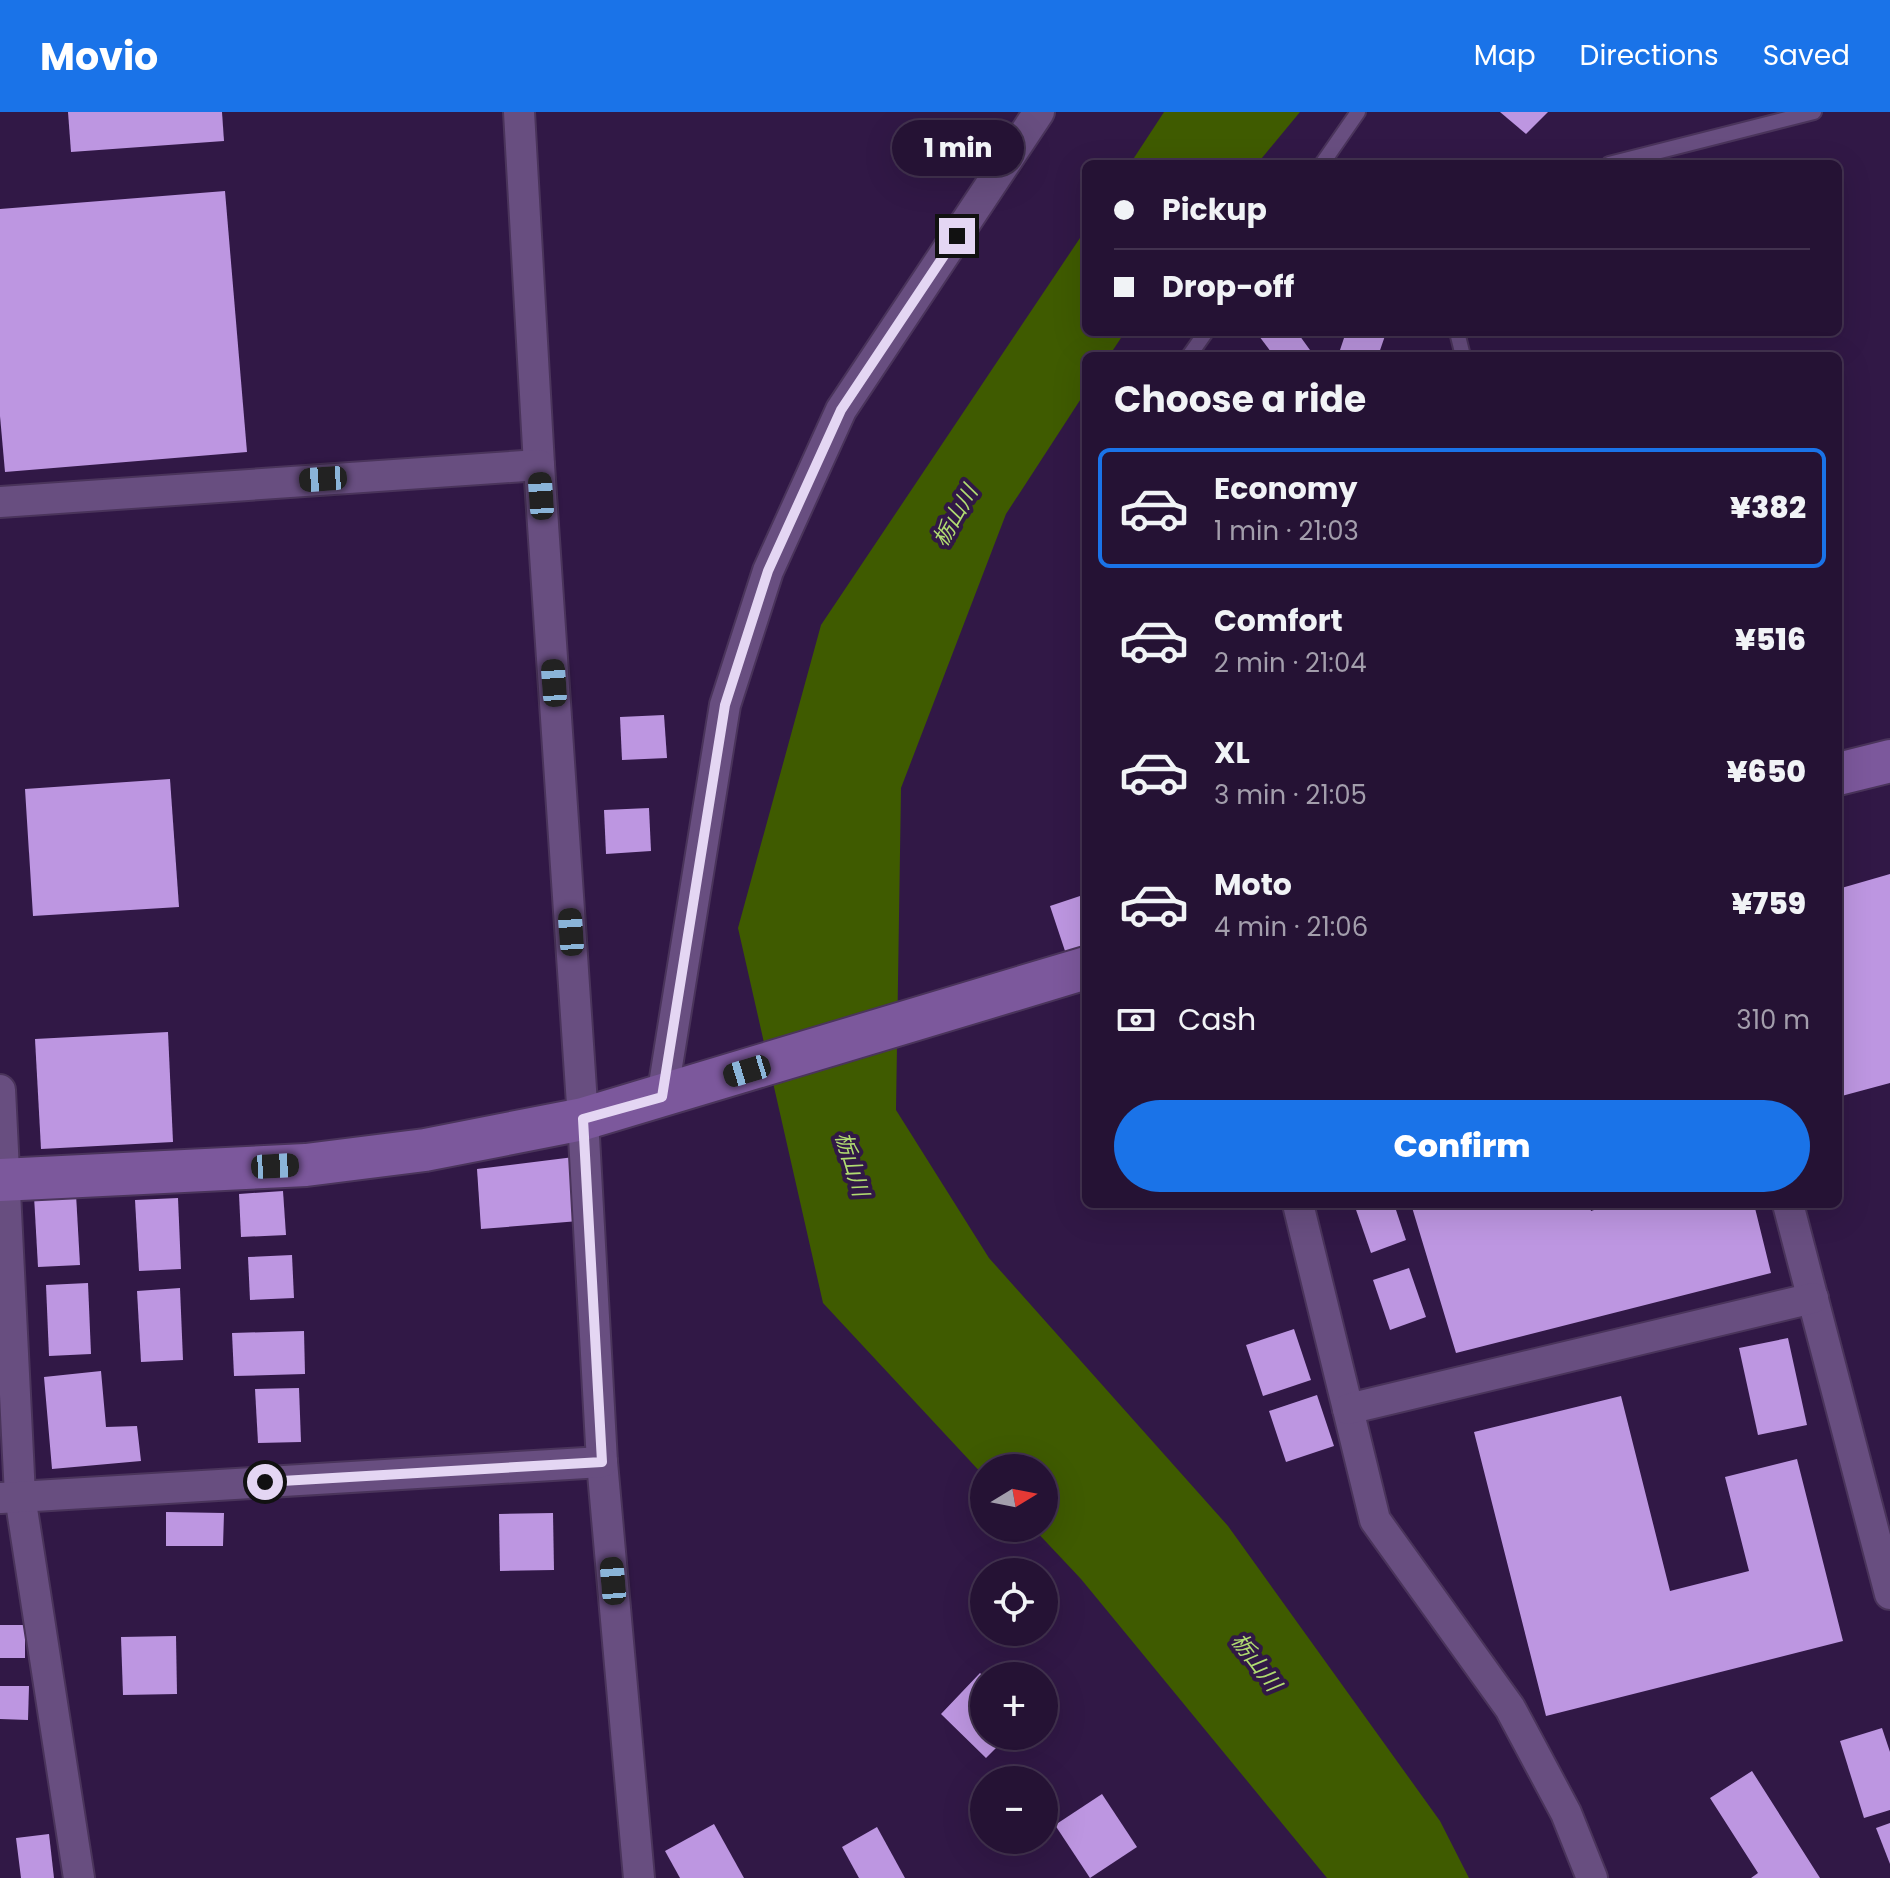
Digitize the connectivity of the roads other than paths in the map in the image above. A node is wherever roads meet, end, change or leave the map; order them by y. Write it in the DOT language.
graph roads {
  1 [pos="519,112"];
  2 [pos="1039,112"];
  3 [pos="1358,112"];
  4 [pos="1814,112"];
  5 [pos="1327,160"];
  6 [pos="1625,160"];
  7 [pos="539,465"];
  8 [pos="0,502"];
  9 [pos="1890,761"];
  10 [pos="1842,773"];
  11 [pos="1082,969"];
  12 [pos="0,1090"];
  13 [pos="662,1097"];
  14 [pos="583,1119"];
  15 [pos="3,1179"];
  16 [pos="1299,1208"];
  17 [pos="1789,1208"];
  18 [pos="1813,1298"];
  19 [pos="1348,1409"];
  20 [pos="602,1462"];
  21 [pos="10,1497"];
  22 [pos="1890,1594"];
  23 [pos="79,1878"];
  24 [pos="639,1878"];
  25 [pos="1592,1878"];
  1 -- 7 [label="street"];
  2 -- 13 [label="street"];
  3 -- 5 [label="lane"];
  4 -- 6 [label="lane"];
  7 -- 8 [label="street"];
  7 -- 14 [label="street"];
  9 -- 10 [label="street"];
  11 -- 13 [label="street"];
  12 -- 15 [label="street"];
  13 -- 14 [label="street"];
  14 -- 15 [label="street"];
  14 -- 20 [label="street"];
  15 -- 21 [label="street"];
  16 -- 19 [label="street"];
  17 -- 18 [label="street"];
  18 -- 19 [label="street"];
  18 -- 22 [label="street"];
  19 -- 25 [label="street"];
  20 -- 21 [label="street"];
  20 -- 24 [label="street"];
  21 -- 23 [label="street"];
}
